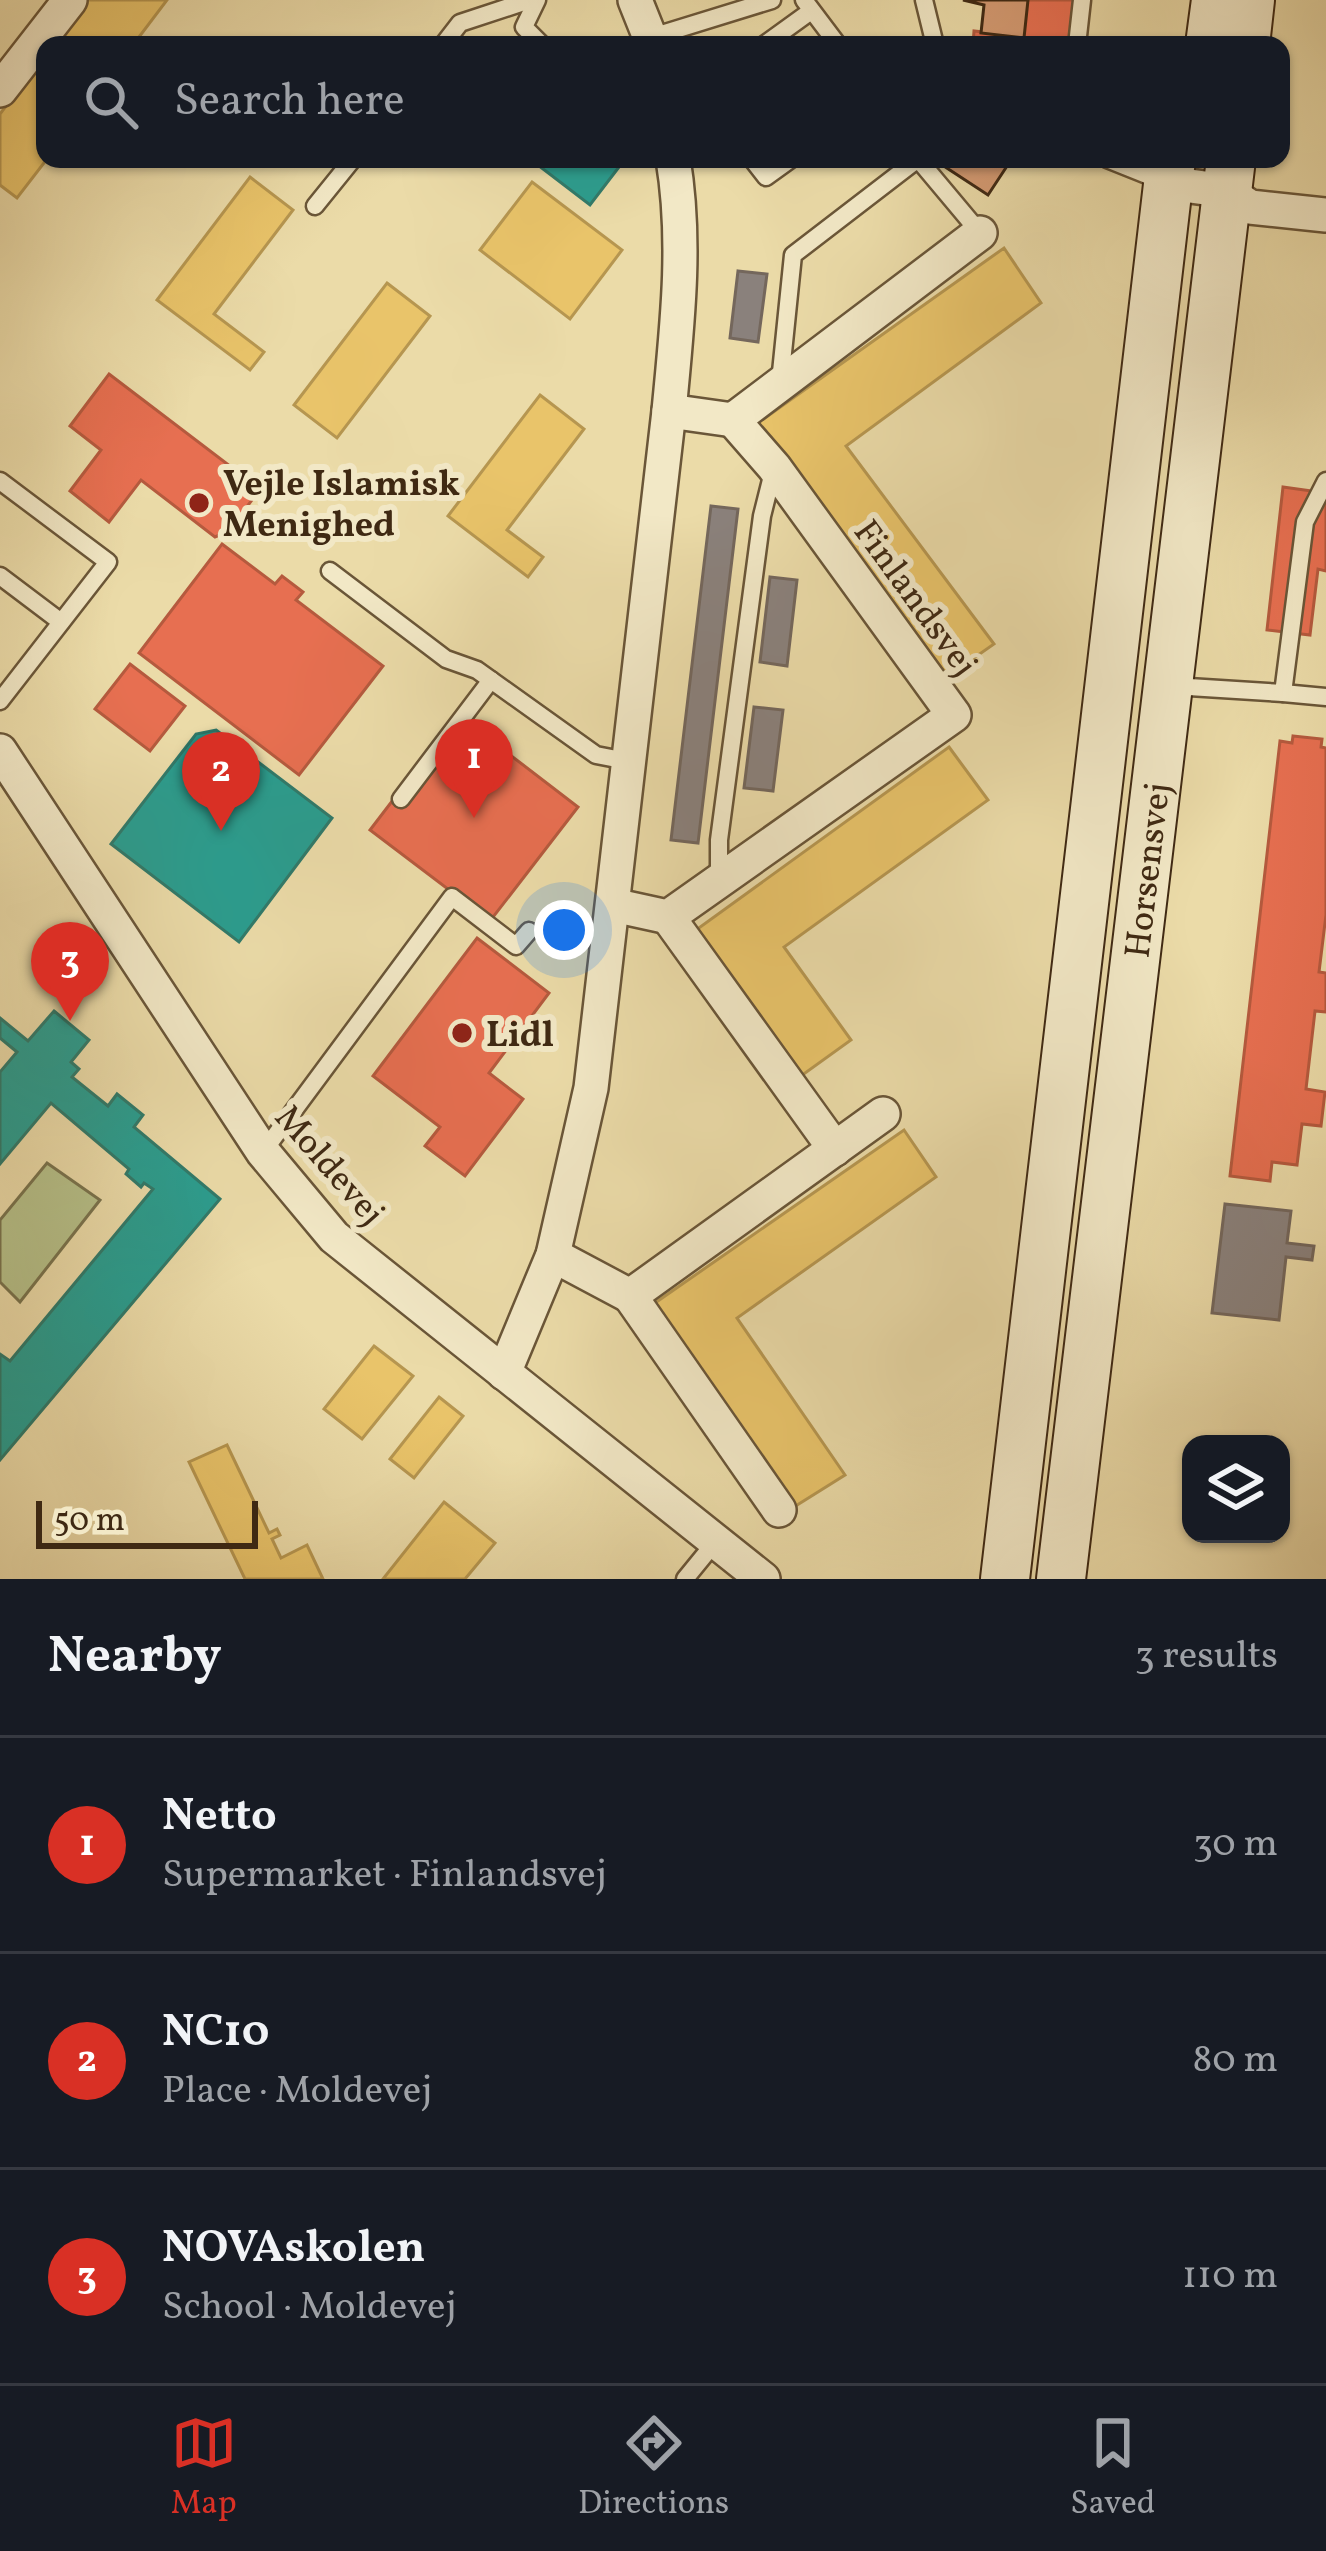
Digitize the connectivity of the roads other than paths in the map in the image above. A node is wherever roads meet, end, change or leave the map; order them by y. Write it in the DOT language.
graph roads {
  1 [pos="70,0"];
  2 [pos="533,0"];
  3 [pos="635,0"];
  4 [pos="772,0"];
  5 [pos="924,0"];
  6 [pos="1082,0"];
  7 [pos="1190,0"];
  8 [pos="1216,0"];
  9 [pos="1250,0"];
  10 [pos="808,6"];
  11 [pos="42,36"];
  12 [pos="450,36"];
  13 [pos="533,36"];
  14 [pos="650,36"];
  15 [pos="667,36"];
  16 [pos="774,36"];
  17 [pos="831,36"];
  18 [pos="933,36"];
  19 [pos="1078,36"];
  20 [pos="1186,36"];
  21 [pos="1211,36"];
  22 [pos="1246,36"];
  23 [pos="36,44"];
  24 [pos="0,90"];
  25 [pos="346,168"];
  26 [pos="675,168"];
  27 [pos="906,168"];
  28 [pos="926,168"];
  29 [pos="1199,170"];
  30 [pos="315,206"];
  31 [pos="1326,215"];
  32 [pos="980,233"];
  33 [pos="780,382"];
  34 [pos="670,411"];
  35 [pos="733,420"];
  36 [pos="774,467"];
  37 [pos="1326,481"];
  38 [pos="0,482"];
  39 [pos="330,571"];
  40 [pos="0,576"];
  41 [pos="61,622"];
  42 [pos="484,675"];
  43 [pos="1168,686"];
  44 [pos="1283,693"];
  45 [pos="1326,697"];
  46 [pos="0,701"];
  47 [pos="0,751"];
  48 [pos="627,761"];
  49 [pos="401,799"];
  50 [pos="719,884"];
  51 [pos="613,904"];
  52 [pos="668,917"];
  53 [pos="529,931"];
  54 [pos="883,1114"];
  55 [pos="1114,1124"];
  56 [pos="836,1149"];
  57 [pos="263,1152"];
  58 [pos="554,1256"];
  59 [pos="630,1296"];
  60 [pos="504,1373"];
  61 [pos="779,1510"];
  62 [pos="716,1541"];
  63 [pos="685,1579"];
  64 [pos="764,1579"];
  65 [pos="1005,1579"];
  66 [pos="1036,1579"];
  67 [pos="1061,1579"];
  1 -- 11 [label="street"];
  2 -- 12 [label="lane"];
  2 -- 13 [label="lane"];
  3 -- 14 [label="street"];
  4 -- 15 [label="lane"];
  5 -- 18 [label="lane"];
  6 -- 19 [label="lane"];
  7 -- 20 [label="main road"];
  8 -- 21 [label="main road"];
  9 -- 22 [label="main road"];
  10 -- 16 [label="lane"];
  10 -- 17 [label="lane"];
  23 -- 24 [label="street"];
  25 -- 30 [label="lane"];
  26 -- 34 [label="street"];
  27 -- 33 [label="lane"];
  28 -- 32 [label="lane"];
  29 -- 31 [label="street"];
  29 -- 43 [label="main road, Horsensvej"];
  29 -- 65 [label="main road, Horsensvej"];
  32 -- 33 [label="street"];
  33 -- 35 [label="street"];
  34 -- 35 [label="street"];
  34 -- 48 [label="street"];
  35 -- 36 [label="street, Finlandsvej"];
  36 -- 50 [label="lane"];
  36 -- 50 [label="street, Finlandsvej"];
  37 -- 44 [label="lane"];
  38 -- 41 [label="lane"];
  39 -- 42 [label="lane"];
  40 -- 41 [label="lane"];
  41 -- 46 [label="lane"];
  42 -- 48 [label="lane"];
  42 -- 49 [label="lane"];
  43 -- 44 [label="lane"];
  43 -- 55 [label="main road, Horsensvej"];
  44 -- 45 [label="lane"];
  47 -- 57 [label="street, Moldevej"];
  48 -- 51 [label="street"];
  50 -- 52 [label="street, Finlandsvej"];
  51 -- 52 [label="street"];
  51 -- 58 [label="street"];
  52 -- 56 [label="street"];
  53 -- 57 [label="lane"];
  54 -- 56 [label="street"];
  55 -- 66 [label="main road"];
  55 -- 67 [label="main road, Horsensvej"];
  56 -- 59 [label="street"];
  57 -- 60 [label="street, Moldevej"];
  58 -- 59 [label="street"];
  58 -- 60 [label="street"];
  59 -- 61 [label="street"];
  60 -- 62 [label="street, Moldevej"];
  62 -- 63 [label="lane"];
  62 -- 64 [label="street, Moldevej"];
}
